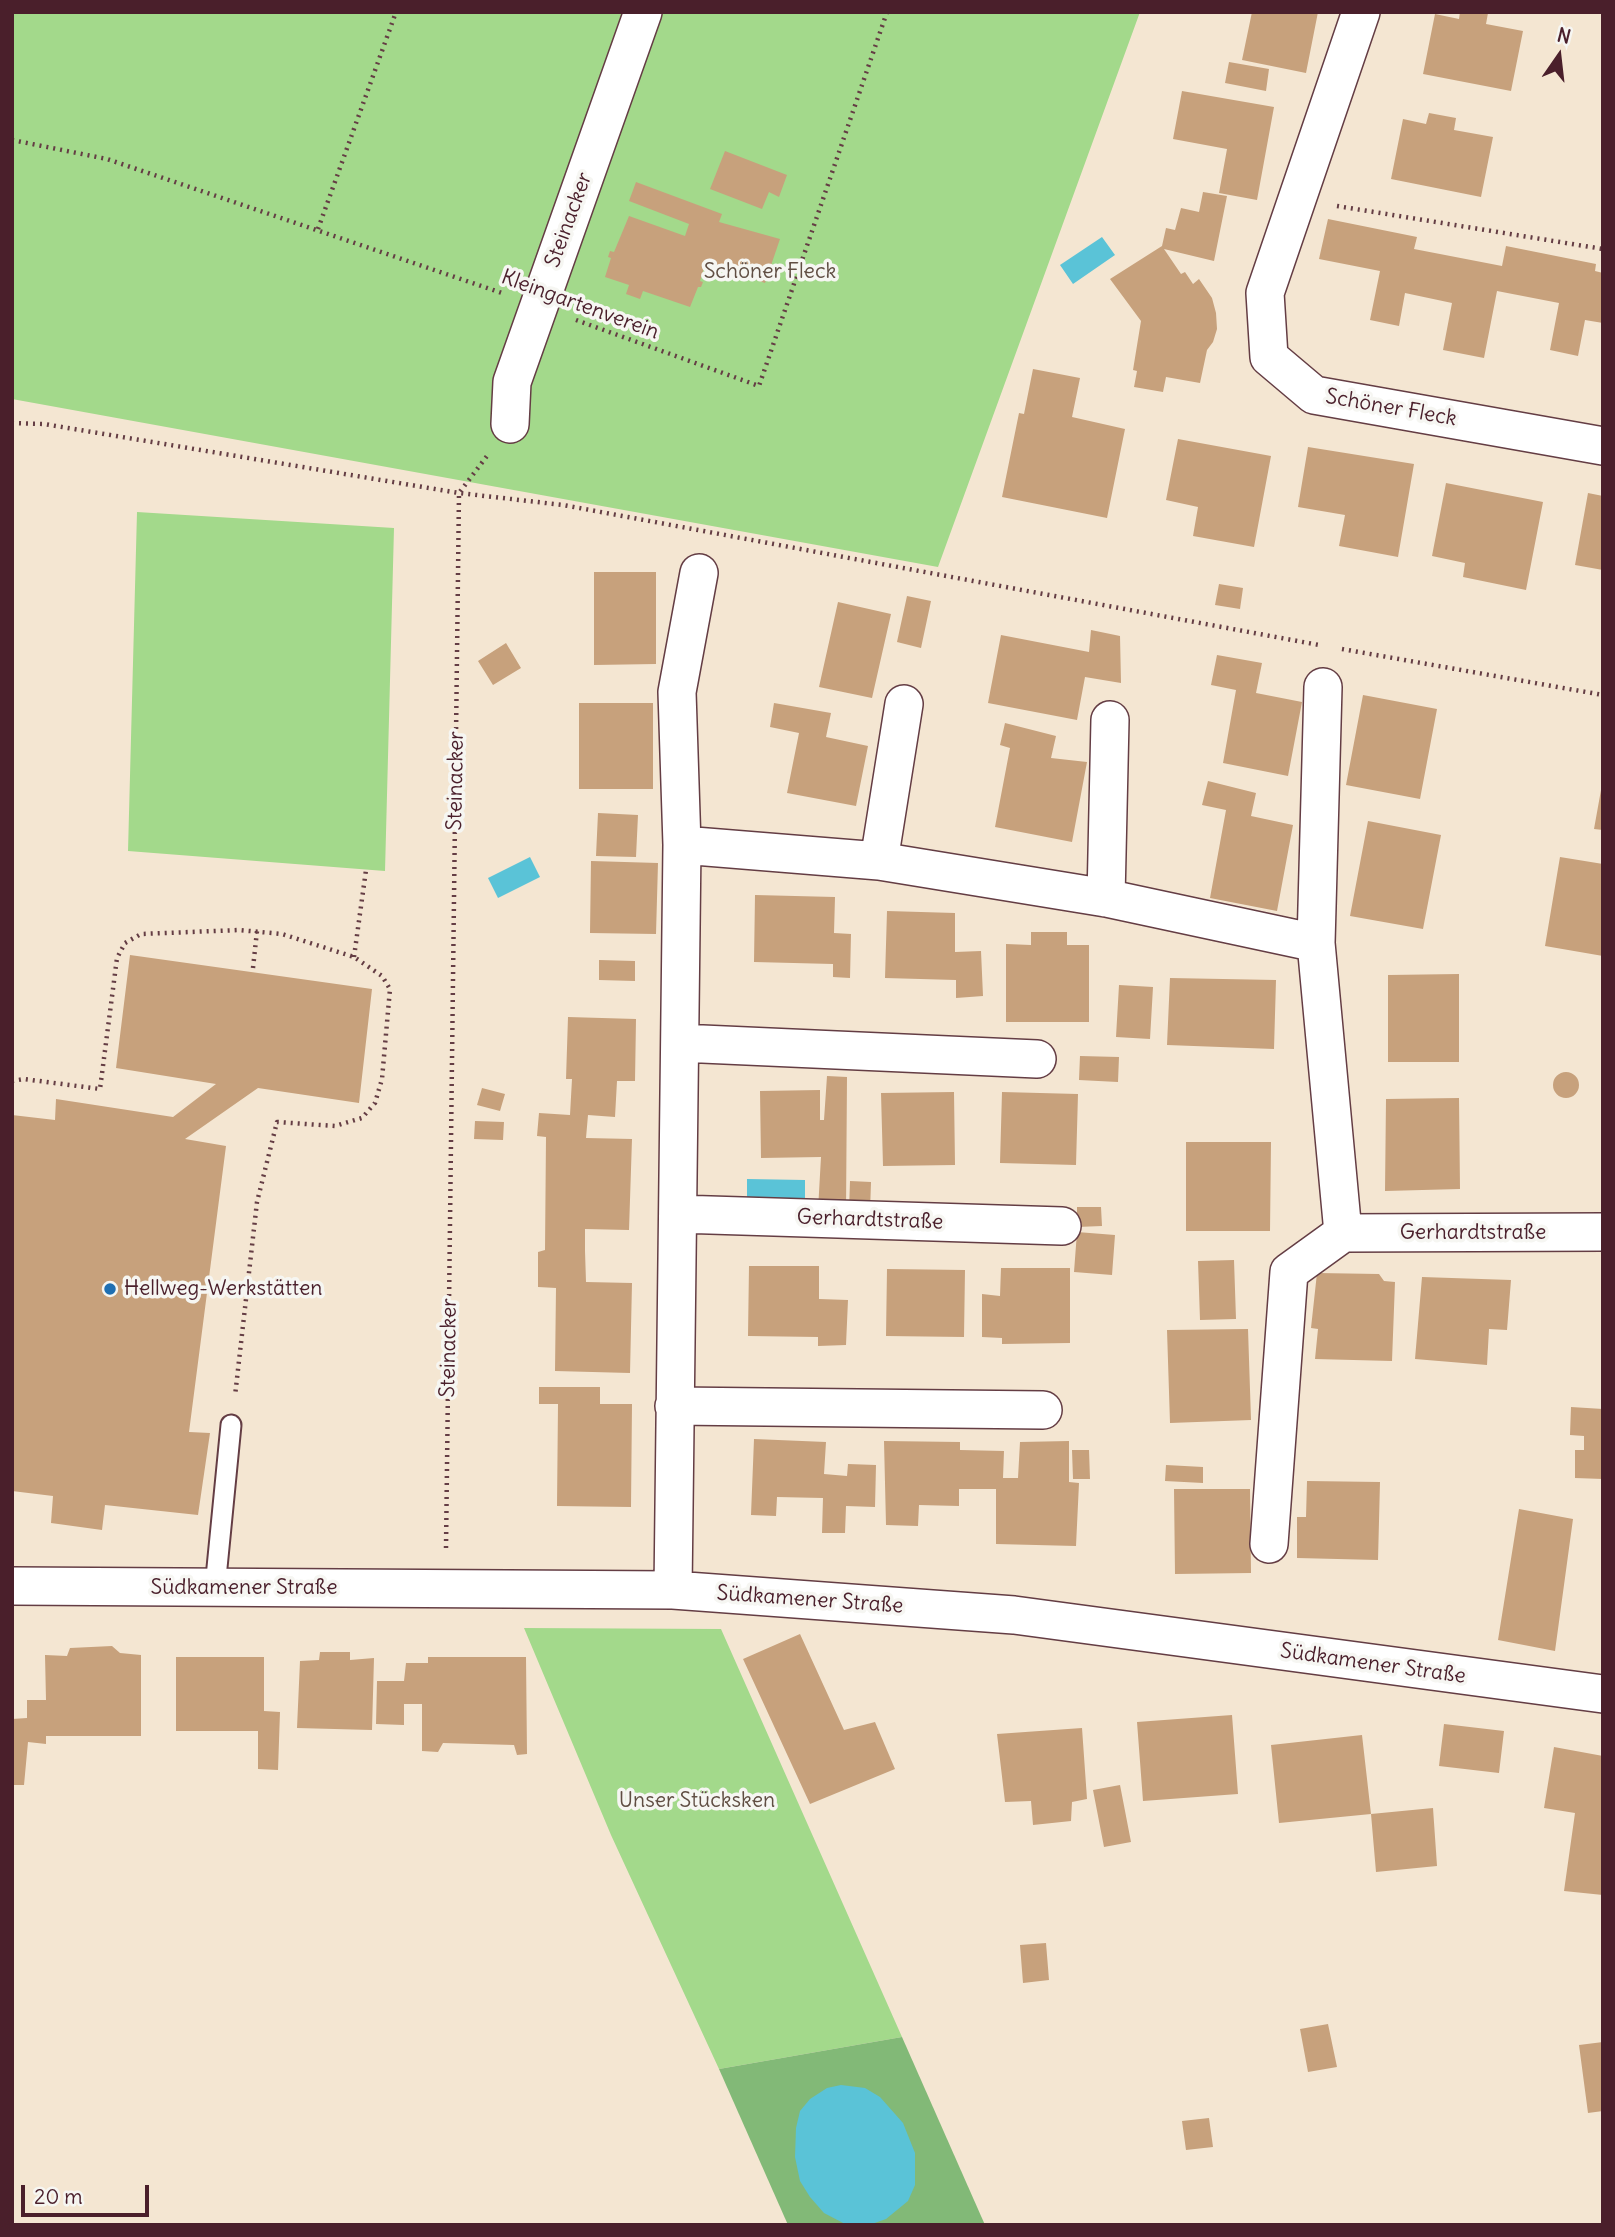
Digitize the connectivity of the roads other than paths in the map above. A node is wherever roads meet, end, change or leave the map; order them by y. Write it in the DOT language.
graph roads {
  1 [pos="643,12"];
  2 [pos="1362,12"];
  3 [pos="510,424"];
  4 [pos="1603,446"];
  5 [pos="699,573"];
  6 [pos="1323,687"];
  7 [pos="904,704"];
  8 [pos="1110,720"];
  9 [pos="682,845"];
  10 [pos="879,861"];
  11 [pos="1106,898"];
  12 [pos="1316,943"];
  13 [pos="680,1043"];
  14 [pos="1037,1059"];
  15 [pos="678,1214"];
  16 [pos="1062,1226"];
  17 [pos="1603,1232"];
  18 [pos="1343,1233"];
  19 [pos="674,1406"];
  20 [pos="1044,1410"];
  21 [pos="231,1425"];
  22 [pos="1269,1544"];
  23 [pos="12,1586"];
  24 [pos="215,1588"];
  25 [pos="673,1590"];
  26 [pos="1603,1694"];
  1 -- 3 [label="street, Steinacker"];
  2 -- 4 [label="street, Schöner Fleck"];
  5 -- 9 [label="street"];
  6 -- 12 [label="street"];
  7 -- 10 [label="street"];
  8 -- 11 [label="street"];
  9 -- 10 [label="street"];
  9 -- 13 [label="street"];
  10 -- 11 [label="street"];
  11 -- 12 [label="street"];
  12 -- 18 [label="street"];
  13 -- 14 [label="street"];
  13 -- 15 [label="street"];
  15 -- 16 [label="street, Gerhardtstraße"];
  15 -- 19 [label="street"];
  17 -- 18 [label="street, Gerhardtstraße"];
  18 -- 22 [label="street"];
  19 -- 20 [label="street"];
  19 -- 25 [label="street"];
  21 -- 24 [label="lane"];
  23 -- 24 [label="street, Südkamener Straße"];
  24 -- 25 [label="street, Südkamener Straße"];
  25 -- 26 [label="street, Südkamener Straße"];
}
